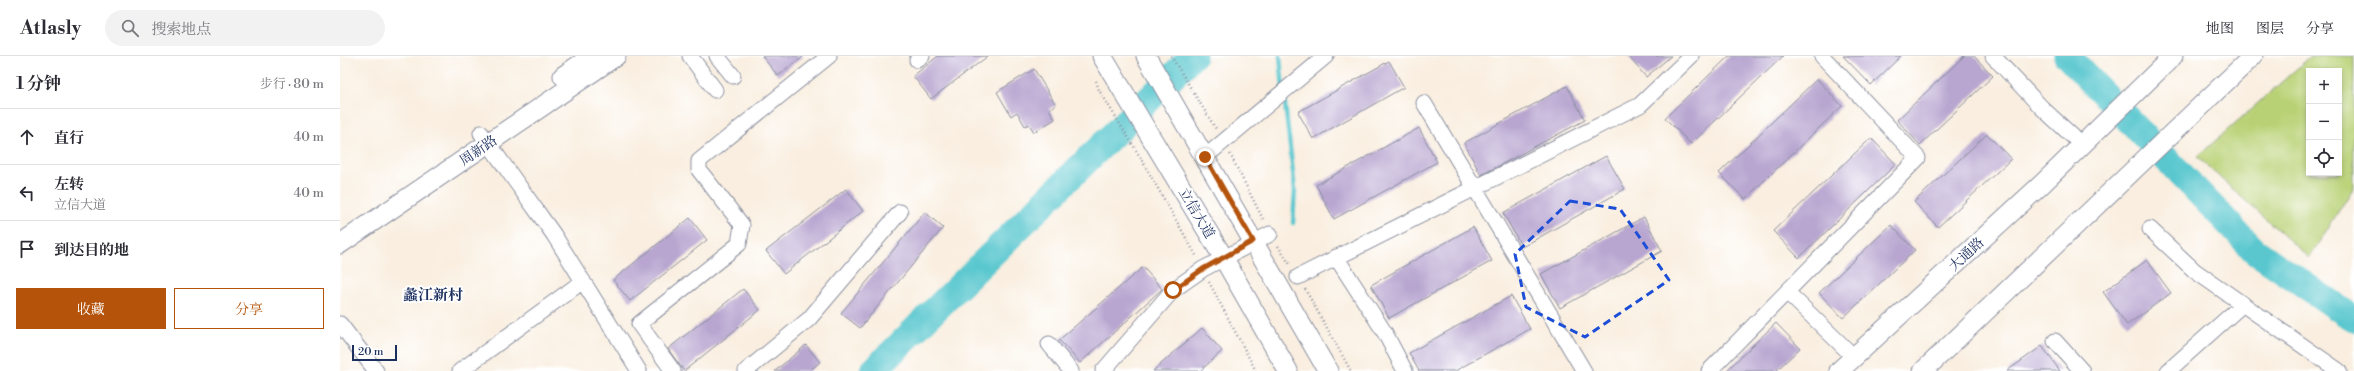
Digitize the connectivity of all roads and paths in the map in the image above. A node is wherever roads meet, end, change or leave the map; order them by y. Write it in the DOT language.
graph roads {
  1 [pos="592,56"];
  2 [pos="616,56"];
  3 [pos="690,56"];
  4 [pos="717,56"];
  5 [pos="829,56"];
  6 [pos="1146,56"];
  7 [pos="1171,56"];
  8 [pos="1326,56"];
  9 [pos="1691,56"];
  10 [pos="1822,56"];
  11 [pos="1993,56"];
  12 [pos="2173,56"];
  13 [pos="2253,56"];
  14 [pos="1105,62"];
  15 [pos="733,76"];
  16 [pos="1190,87"];
  17 [pos="715,90"];
  18 [pos="1099,90"];
  19 [pos="1424,103"];
  20 [pos="484,138"];
  21 [pos="2087,140"];
  22 [pos="1136,150"];
  23 [pos="1205,157"];
  24 [pos="1473,189"];
  25 [pos="900,212"];
  26 [pos="2150,229"];
  27 [pos="340,233"];
  28 [pos="1270,234"];
  29 [pos="1253,241"];
  30 [pos="340,244"];
  31 [pos="1223,257"];
  32 [pos="1336,257"];
  33 [pos="1298,277"];
  34 [pos="583,281"];
  35 [pos="1787,292"];
  36 [pos="2243,304"];
  37 [pos="340,324"];
  38 [pos="2055,341"];
  39 [pos="1048,344"];
  40 [pos="1854,357"];
  41 [pos="376,371"];
  42 [pos="460,371"];
  43 [pos="639,371"];
  44 [pos="673,371"];
  45 [pos="746,371"];
  46 [pos="1071,371"];
  47 [pos="1103,371"];
  48 [pos="1288,371"];
  49 [pos="1328,371"];
  50 [pos="1405,371"];
  51 [pos="1584,371"];
  52 [pos="1709,371"];
  53 [pos="1839,371"];
  54 [pos="1923,371"];
  55 [pos="2082,371"];
  56 [pos="2168,371"];
  57 [pos="2339,371"];
  1 -- 20 [label="street, 周新路"];
  2 -- 20 [label="street, 周新路"];
  3 -- 17 [label="street"];
  4 -- 15 [label="street"];
  5 -- 44 [label="street"];
  6 -- 23 [label="street"];
  7 -- 16 [label="path"];
  8 -- 23 [label="street"];
  9 -- 24 [label="street"];
  10 -- 35 [label="street"];
  11 -- 21 [label="street"];
  12 -- 21 [label="street, 大通路"];
  13 -- 54 [label="street"];
  14 -- 31 [label="street, 立信大道"];
  18 -- 22 [label="path"];
  19 -- 24 [label="street"];
  20 -- 27 [label="street, 周新路"];
  20 -- 30 [label="street, 周新路"];
  20 -- 34 [label="street"];
  21 -- 40 [label="street, 大通路"];
  23 -- 29 [label="street"];
  24 -- 32 [label="street"];
  24 -- 51 [label="street"];
  25 -- 45 [label="street"];
  26 -- 36 [label="street"];
  28 -- 29 [label="street"];
  29 -- 31 [label="street"];
  29 -- 49 [label="street"];
  31 -- 47 [label="street"];
  31 -- 48 [label="street, 立信大道"];
  32 -- 33 [label="street"];
  32 -- 50 [label="street"];
  34 -- 42 [label="street"];
  34 -- 43 [label="street"];
  35 -- 40 [label="street"];
  35 -- 52 [label="street"];
  36 -- 56 [label="street"];
  36 -- 57 [label="street"];
  37 -- 41 [label="street"];
  38 -- 55 [label="street"];
  39 -- 46 [label="street"];
  40 -- 53 [label="street, 大通路"];
}
